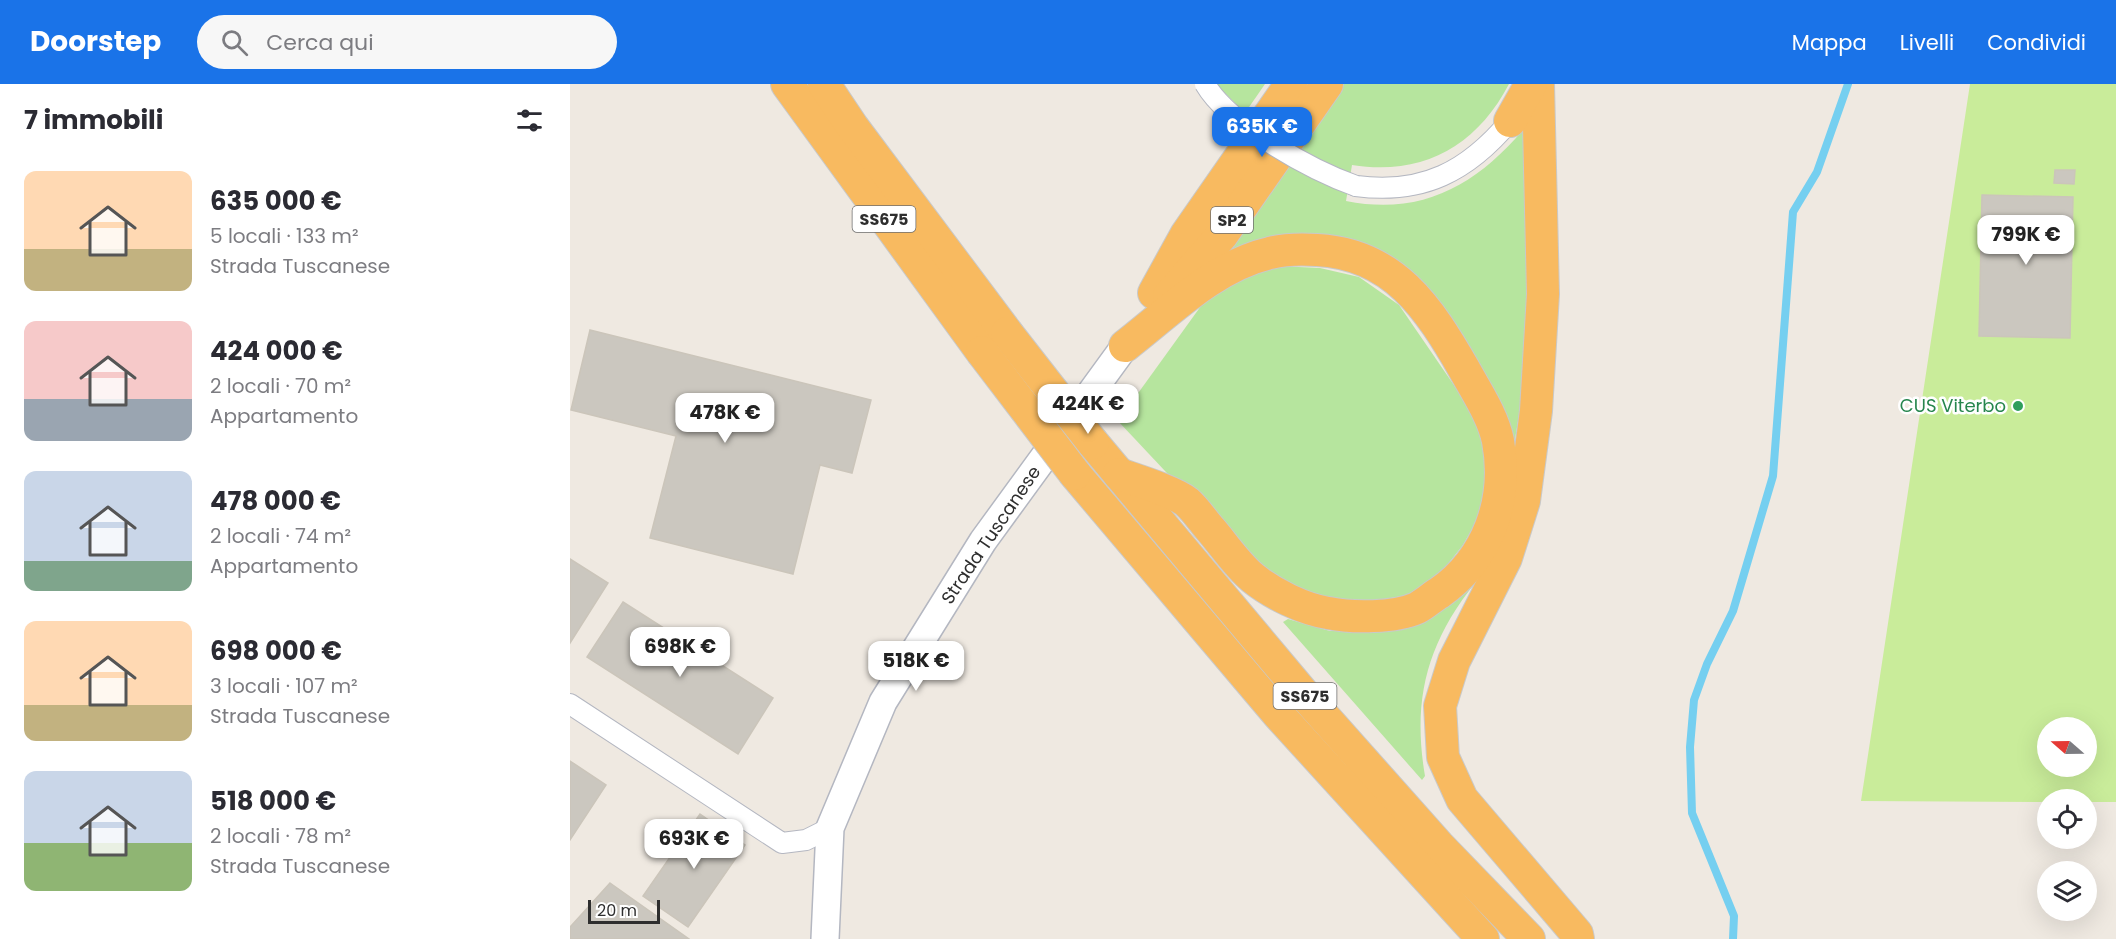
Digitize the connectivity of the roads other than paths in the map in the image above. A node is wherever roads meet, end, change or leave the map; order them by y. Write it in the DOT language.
graph roads {
  1 [pos="787,84"];
  2 [pos="824,84"];
  3 [pos="1205,84"];
  4 [pos="1291,84"];
  5 [pos="1327,84"];
  6 [pos="1531,84"];
  7 [pos="1538,84"];
  8 [pos="1510,121"];
  9 [pos="1125,346"];
  10 [pos="1119,474"];
  11 [pos="570,704"];
  12 [pos="830,828"];
  13 [pos="825,939"];
  14 [pos="1483,939"];
  15 [pos="1529,939"];
  16 [pos="1578,939"];
  1 -- 14 [label="highway, SS675, bridge"];
  2 -- 10 [label="highway, SS675, bridge"];
  3 -- 8 [label="street, bridge"];
  4 -- 9 [label="highway, Strada Tuscanese / SP2"];
  5 -- 9 [label="highway, Strada Tuscanese / SP2"];
  6 -- 8 [label="highway"];
  7 -- 16 [label="highway"];
  9 -- 10 [label="highway"];
  9 -- 12 [label="main road, Strada Tuscanese / SP2"];
  10 -- 15 [label="highway, SS675"];
  11 -- 12 [label="street"];
  12 -- 13 [label="main road, Strada Tuscanese / SP2"];
}
